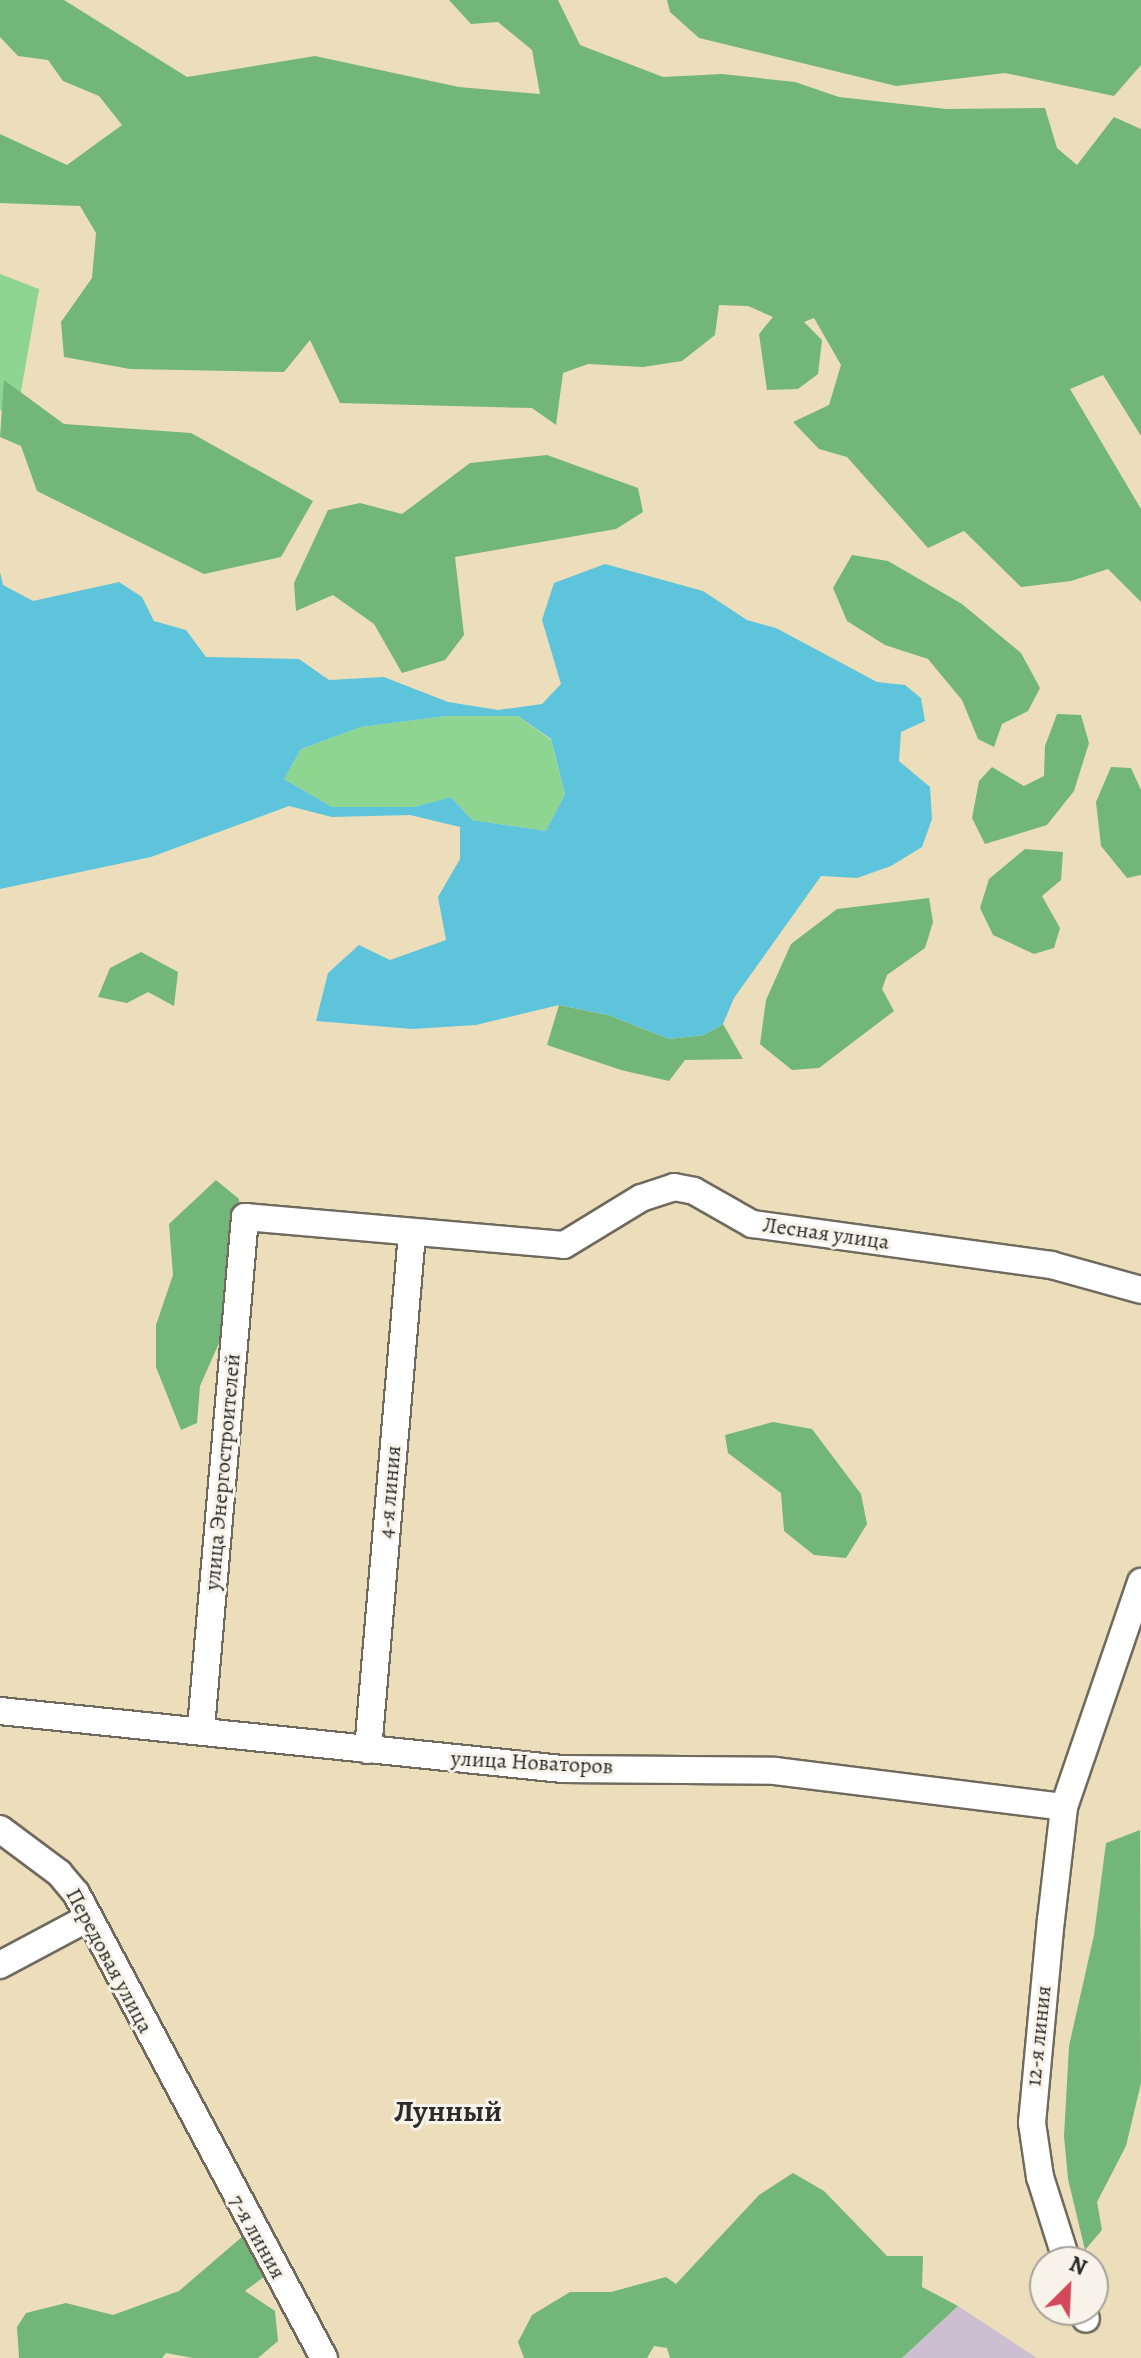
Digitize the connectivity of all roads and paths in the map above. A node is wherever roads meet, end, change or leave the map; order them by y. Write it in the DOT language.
graph roads {
  1 [pos="245,1217"];
  2 [pos="412,1234"];
  3 [pos="1141,1290"];
  4 [pos="1141,1582"];
  5 [pos="0,1711"];
  6 [pos="201,1728"];
  7 [pos="368,1750"];
  8 [pos="1064,1807"];
  9 [pos="0,1829"];
  10 [pos="88,1918"];
  11 [pos="0,1965"];
  12 [pos="191,2116"];
  13 [pos="1062,2246"];
  14 [pos="324,2358"];
  1 -- 2 [label="street, Лесная улица"];
  1 -- 6 [label="street, улица Энергостроителей"];
  2 -- 3 [label="street, Лесная улица"];
  2 -- 7 [label="street, 4-я линия"];
  4 -- 8 [label="street, 12-я линия"];
  5 -- 6 [label="street, улица Новаторов"];
  6 -- 7 [label="street, улица Новаторов"];
  7 -- 8 [label="street, улица Новаторов"];
  8 -- 13 [label="street, 12-я линия"];
  9 -- 10 [label="street, Передовая улица"];
  10 -- 11 [label="street"];
  10 -- 12 [label="street, Передовая улица"];
  12 -- 14 [label="street, 7-я линия"];
}
